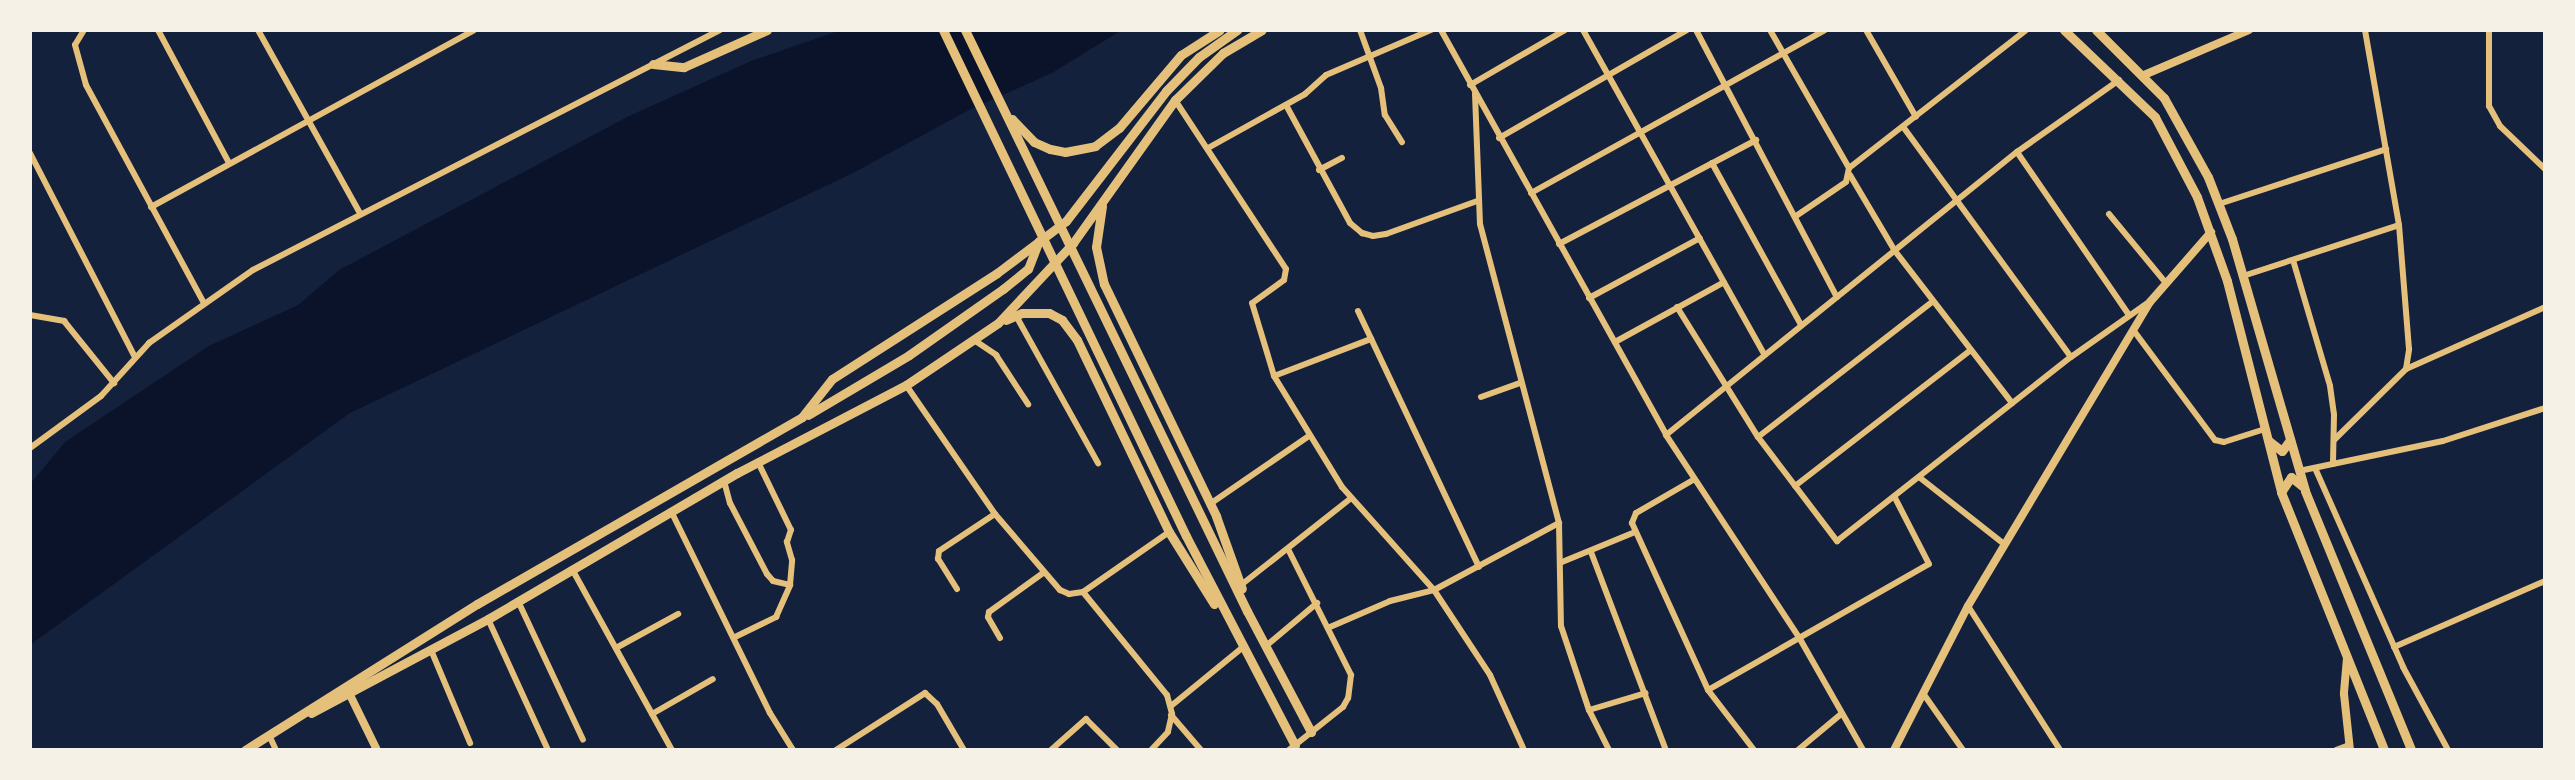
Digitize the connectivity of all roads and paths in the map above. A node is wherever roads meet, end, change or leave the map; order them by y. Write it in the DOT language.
graph roads {
  1 [pos="84,30"];
  2 [pos="158,30"];
  3 [pos="258,30"];
  4 [pos="474,30"];
  5 [pos="720,30"];
  6 [pos="767,30"];
  7 [pos="943,30"];
  8 [pos="965,30"];
  9 [pos="1220,30"];
  10 [pos="1237,30"];
  11 [pos="1262,30"];
  12 [pos="1360,30"];
  13 [pos="1431,30"];
  14 [pos="1441,30"];
  15 [pos="1565,30"];
  16 [pos="1583,30"];
  17 [pos="1687,30"];
  18 [pos="1696,30"];
  19 [pos="1770,30"];
  20 [pos="1825,30"];
  21 [pos="1866,30"];
  22 [pos="2025,30"];
  23 [pos="2064,30"];
  24 [pos="2096,30"];
  25 [pos="2249,30"];
  26 [pos="2365,30"];
  27 [pos="2489,30"];
  28 [pos="1782,52"];
  29 [pos="1372,57"];
  30 [pos="652,64"];
  31 [pos="1609,73"];
  32 [pos="2145,75"];
  33 [pos="2120,80"];
  34 [pos="1470,85"];
  35 [pos="1726,86"];
  36 [pos="1475,94"];
  37 [pos="997,98"];
  38 [pos="1174,100"];
  39 [pos="1287,105"];
  40 [pos="1916,117"];
  41 [pos="309,119"];
  42 [pos="1904,128"];
  43 [pos="1642,132"];
  44 [pos="1499,138"];
  45 [pos="1756,140"];
  46 [pos="1402,142"];
  47 [pos="1208,148"];
  48 [pos="2386,149"];
  49 [pos="2017,152"];
  50 [pos="30,153"];
  51 [pos="1342,158"];
  52 [pos="230,163"];
  53 [pos="1712,163"];
  54 [pos="2545,169"];
  55 [pos="1319,170"];
  56 [pos="1850,172"];
  57 [pos="1670,184"];
  58 [pos="1110,187"];
  59 [pos="1531,193"];
  60 [pos="1477,201"];
  61 [pos="1956,202"];
  62 [pos="2219,204"];
  63 [pos="1029,206"];
  64 [pos="152,207"];
  65 [pos="360,213"];
  66 [pos="2109,213"];
  67 [pos="1796,216"];
  68 [pos="2399,225"];
  69 [pos="2211,232"];
  70 [pos="1700,238"];
  71 [pos="1559,244"];
  72 [pos="1895,251"];
  73 [pos="2293,260"];
  74 [pos="2243,276"];
  75 [pos="1724,282"];
  76 [pos="2165,282"];
  77 [pos="1837,297"];
  78 [pos="1589,298"];
  79 [pos="1932,302"];
  80 [pos="2150,302"];
  81 [pos="204,303"];
  82 [pos="1677,307"];
  83 [pos="2545,307"];
  84 [pos="1358,311"];
  85 [pos="1014,314"];
  86 [pos="30,315"];
  87 [pos="2129,315"];
  88 [pos="1802,325"];
  89 [pos="2134,331"];
  90 [pos="1371,339"];
  91 [pos="974,340"];
  92 [pos="1615,342"];
  93 [pos="1971,350"];
  94 [pos="1764,354"];
  95 [pos="135,357"];
  96 [pos="2071,357"];
  97 [pos="2406,369"];
  98 [pos="1274,376"];
  99 [pos="114,383"];
  100 [pos="1520,384"];
  101 [pos="906,385"];
  102 [pos="1725,386"];
  103 [pos="1481,397"];
  104 [pos="2012,403"];
  105 [pos="1028,404"];
  106 [pos="2545,408"];
  107 [pos="793,423"];
  108 [pos="2266,434"];
  109 [pos="1666,435"];
  110 [pos="1309,436"];
  111 [pos="1758,437"];
  112 [pos="2290,440"];
  113 [pos="2334,440"];
  114 [pos="30,448"];
  115 [pos="758,462"];
  116 [pos="1098,463"];
  117 [pos="2333,464"];
  118 [pos="2315,468"];
  119 [pos="2299,471"];
  120 [pos="1919,477"];
  121 [pos="1693,480"];
  122 [pos="724,481"];
  123 [pos="1795,486"];
  124 [pos="2305,490"];
  125 [pos="2281,492"];
  126 [pos="1894,496"];
  127 [pos="1351,498"];
  128 [pos="1210,504"];
  129 [pos="671,511"];
  130 [pos="995,514"];
  131 [pos="1559,523"];
  132 [pos="1169,532"];
  133 [pos="1635,532"];
  134 [pos="2004,544"];
  135 [pos="1288,549"];
  136 [pos="1591,552"];
  137 [pos="1562,562"];
  138 [pos="1479,567"];
  139 [pos="572,569"];
  140 [pos="1043,573"];
  141 [pos="2545,581"];
  142 [pos="790,585"];
  143 [pos="1241,585"];
  144 [pos="957,589"];
  145 [pos="1434,590"];
  146 [pos="1083,592"];
  147 [pos="518,601"];
  148 [pos="1317,603"];
  149 [pos="1968,606"];
  150 [pos="678,614"];
  151 [pos="488,619"];
  152 [pos="1330,627"];
  153 [pos="1258,631"];
  154 [pos="735,637"];
  155 [pos="1000,638"];
  156 [pos="1800,639"];
  157 [pos="1241,644"];
  158 [pos="1266,646"];
  159 [pos="2394,647"];
  160 [pos="616,648"];
  161 [pos="431,650"];
  162 [pos="2347,658"];
  163 [pos="713,679"];
  164 [pos="1708,690"];
  165 [pos="1646,693"];
  166 [pos="350,695"];
  167 [pos="1925,696"];
  168 [pos="1171,706"];
  169 [pos="1589,710"];
  170 [pos="652,714"];
  171 [pos="1841,714"];
  172 [pos="1171,715"];
  173 [pos="295,719"];
  174 [pos="1311,732"];
  175 [pos="269,735"];
  176 [pos="583,740"];
  177 [pos="470,743"];
  178 [pos="1292,747"];
  179 [pos="2349,748"];
  180 [pos="245,750"];
  181 [pos="276,750"];
  182 [pos="377,750"];
  183 [pos="548,750"];
  184 [pos="672,750"];
  185 [pos="793,750"];
  186 [pos="836,750"];
  187 [pos="964,750"];
  188 [pos="1051,750"];
  189 [pos="1117,750"];
  190 [pos="1151,750"];
  191 [pos="1201,750"];
  192 [pos="1524,750"];
  193 [pos="1609,750"];
  194 [pos="1666,750"];
  195 [pos="1754,750"];
  196 [pos="1798,750"];
  197 [pos="1863,750"];
  198 [pos="1894,750"];
  199 [pos="1963,750"];
  200 [pos="2060,750"];
  201 [pos="2336,750"];
  202 [pos="2384,750"];
  203 [pos="2411,750"];
  204 [pos="2448,750"];
  1 -- 64 [label="street"];
  2 -- 52 [label="street"];
  3 -- 41 [label="street"];
  4 -- 41 [label="street"];
  5 -- 30 [label="street"];
  6 -- 30 [label="main road"];
  7 -- 63 [label="main road"];
  8 -- 37 [label="main road"];
  9 -- 37 [label="main road"];
  10 -- 107 [label="main road"];
  11 -- 38 [label="main road"];
  12 -- 29 [label="street"];
  13 -- 29 [label="street"];
  14 -- 34 [label="street"];
  15 -- 34 [label="street"];
  16 -- 31 [label="street"];
  17 -- 31 [label="street"];
  18 -- 35 [label="street"];
  19 -- 28 [label="street"];
  20 -- 28 [label="street"];
  21 -- 40 [label="street"];
  22 -- 40 [label="street"];
  23 -- 33 [label="main road"];
  24 -- 32 [label="main road"];
  25 -- 32 [label="street"];
  26 -- 48 [label="street"];
  27 -- 54 [label="street"];
  28 -- 35 [label="street"];
  28 -- 56 [label="street"];
  29 -- 39 [label="street"];
  29 -- 46 [label="street"];
  30 -- 65 [label="street"];
  31 -- 43 [label="street"];
  31 -- 44 [label="street"];
  32 -- 62 [label="main road"];
  33 -- 49 [label="street"];
  33 -- 69 [label="main road"];
  34 -- 36 [label="street"];
  35 -- 43 [label="street"];
  35 -- 45 [label="street"];
  36 -- 44 [label="street"];
  36 -- 60 [label="street"];
  37 -- 153 [label="main road"];
  38 -- 47 [label="street"];
  38 -- 58 [label="main road"];
  39 -- 47 [label="street"];
  39 -- 55 [label="street"];
  40 -- 42 [label="street"];
  41 -- 52 [label="street"];
  41 -- 65 [label="street"];
  42 -- 56 [label="street"];
  42 -- 61 [label="street"];
  43 -- 57 [label="street"];
  43 -- 59 [label="street"];
  44 -- 59 [label="street"];
  45 -- 53 [label="street"];
  45 -- 67 [label="street"];
  47 -- 98 [label="street"];
  48 -- 62 [label="street"];
  48 -- 68 [label="street"];
  49 -- 61 [label="street"];
  49 -- 87 [label="street"];
  50 -- 95 [label="street"];
  51 -- 55 [label="street"];
  52 -- 64 [label="street"];
  53 -- 57 [label="street"];
  53 -- 88 [label="street"];
  55 -- 60 [label="street"];
  56 -- 67 [label="street"];
  56 -- 72 [label="street"];
  57 -- 70 [label="street"];
  57 -- 71 [label="street"];
  58 -- 85 [label="main road"];
  58 -- 128 [label="main road"];
  59 -- 71 [label="street"];
  60 -- 100 [label="street"];
  61 -- 72 [label="street"];
  61 -- 96 [label="street"];
  62 -- 74 [label="main road"];
  63 -- 107 [label="main road"];
  63 -- 157 [label="main road"];
  64 -- 81 [label="street"];
  65 -- 81 [label="street"];
  66 -- 76 [label="street"];
  67 -- 77 [label="street"];
  68 -- 73 [label="street"];
  68 -- 97 [label="street"];
  69 -- 76 [label="street"];
  69 -- 108 [label="main road"];
  70 -- 75 [label="street"];
  70 -- 78 [label="street"];
  71 -- 78 [label="street"];
  72 -- 77 [label="street"];
  72 -- 79 [label="street"];
  73 -- 74 [label="street"];
  73 -- 113 [label="street"];
  74 -- 112 [label="main road"];
  75 -- 82 [label="street"];
  75 -- 94 [label="street"];
  76 -- 80 [label="street"];
  77 -- 88 [label="street"];
  78 -- 92 [label="street"];
  79 -- 93 [label="street"];
  79 -- 111 [label="street"];
  80 -- 87 [label="street"];
  80 -- 89 [label="street"];
  81 -- 95 [label="street"];
  82 -- 92 [label="street"];
  82 -- 102 [label="street"];
  83 -- 97 [label="street"];
  84 -- 90 [label="street"];
  85 -- 91 [label="main road"];
  85 -- 116 [label="street"];
  85 -- 132 [label="main road"];
  86 -- 99 [label="street"];
  87 -- 96 [label="street"];
  88 -- 94 [label="street"];
  89 -- 108 [label="street"];
  89 -- 134 [label="street"];
  90 -- 98 [label="street"];
  90 -- 138 [label="street"];
  91 -- 101 [label="main road"];
  91 -- 105 [label="street"];
  92 -- 109 [label="street"];
  93 -- 104 [label="street"];
  93 -- 123 [label="street"];
  94 -- 102 [label="street"];
  95 -- 99 [label="street"];
  96 -- 104 [label="street"];
  97 -- 113 [label="street"];
  98 -- 110 [label="street"];
  99 -- 114 [label="street"];
  100 -- 103 [label="street"];
  100 -- 131 [label="street"];
  101 -- 115 [label="main road"];
  101 -- 130 [label="street"];
  102 -- 109 [label="street"];
  102 -- 111 [label="street"];
  104 -- 120 [label="street"];
  106 -- 117 [label="street"];
  107 -- 173 [label="main road"];
  108 -- 112 [label="main road"];
  108 -- 125 [label="main road"];
  109 -- 121 [label="street"];
  110 -- 127 [label="street"];
  110 -- 128 [label="street"];
  111 -- 123 [label="street"];
  112 -- 119 [label="main road"];
  113 -- 117 [label="street"];
  115 -- 122 [label="main road"];
  115 -- 142 [label="street"];
  117 -- 118 [label="street"];
  118 -- 119 [label="street"];
  118 -- 159 [label="street"];
  119 -- 124 [label="main road"];
  120 -- 126 [label="street"];
  120 -- 134 [label="street"];
  121 -- 133 [label="street"];
  121 -- 156 [label="street"];
  122 -- 129 [label="main road"];
  122 -- 142 [label="street"];
  123 -- 126 [label="street"];
  124 -- 125 [label="main road"];
  124 -- 203 [label="main road"];
  125 -- 162 [label="main road"];
  126 -- 156 [label="street"];
  127 -- 135 [label="street"];
  127 -- 145 [label="street"];
  128 -- 143 [label="main road"];
  129 -- 139 [label="main road"];
  129 -- 154 [label="street"];
  130 -- 140 [label="street"];
  130 -- 144 [label="street"];
  131 -- 137 [label="street"];
  131 -- 138 [label="street"];
  132 -- 146 [label="street"];
  132 -- 157 [label="main road"];
  133 -- 136 [label="street"];
  133 -- 164 [label="street"];
  134 -- 149 [label="street"];
  135 -- 143 [label="street"];
  135 -- 148 [label="street"];
  136 -- 137 [label="street"];
  136 -- 165 [label="street"];
  137 -- 169 [label="street"];
  138 -- 145 [label="street"];
  139 -- 147 [label="main road"];
  139 -- 160 [label="street"];
  140 -- 146 [label="street"];
  140 -- 155 [label="street"];
  141 -- 159 [label="street"];
  142 -- 154 [label="street"];
  143 -- 153 [label="main road"];
  145 -- 152 [label="street"];
  145 -- 192 [label="street"];
  146 -- 168 [label="street"];
  147 -- 151 [label="main road"];
  147 -- 176 [label="street"];
  148 -- 152 [label="street"];
  148 -- 158 [label="street"];
  149 -- 167 [label="street"];
  149 -- 200 [label="street"];
  150 -- 160 [label="street"];
  151 -- 161 [label="main road"];
  151 -- 183 [label="street"];
  152 -- 174 [label="street"];
  153 -- 158 [label="main road"];
  154 -- 185 [label="street"];
  156 -- 164 [label="street"];
  156 -- 171 [label="street"];
  157 -- 168 [label="street"];
  157 -- 178 [label="main road"];
  158 -- 174 [label="main road"];
  159 -- 204 [label="street"];
  160 -- 170 [label="street"];
  161 -- 166 [label="main road"];
  161 -- 177 [label="street"];
  162 -- 179 [label="street"];
  162 -- 202 [label="main road"];
  163 -- 170 [label="street"];
  164 -- 195 [label="street"];
  165 -- 169 [label="street"];
  165 -- 194 [label="street"];
  166 -- 173 [label="main road"];
  166 -- 182 [label="street"];
  167 -- 198 [label="street"];
  167 -- 199 [label="street"];
  168 -- 172 [label="street"];
  169 -- 193 [label="street"];
  170 -- 184 [label="street"];
  171 -- 196 [label="street"];
  171 -- 197 [label="street"];
  172 -- 190 [label="street"];
  172 -- 191 [label="street"];
  173 -- 175 [label="main road"];
  174 -- 178 [label="street"];
  175 -- 180 [label="main road"];
  175 -- 181 [label="street"];
  179 -- 201 [label="street"];
  186 -- 187 [label="street"];
  188 -- 189 [label="street"];
}
